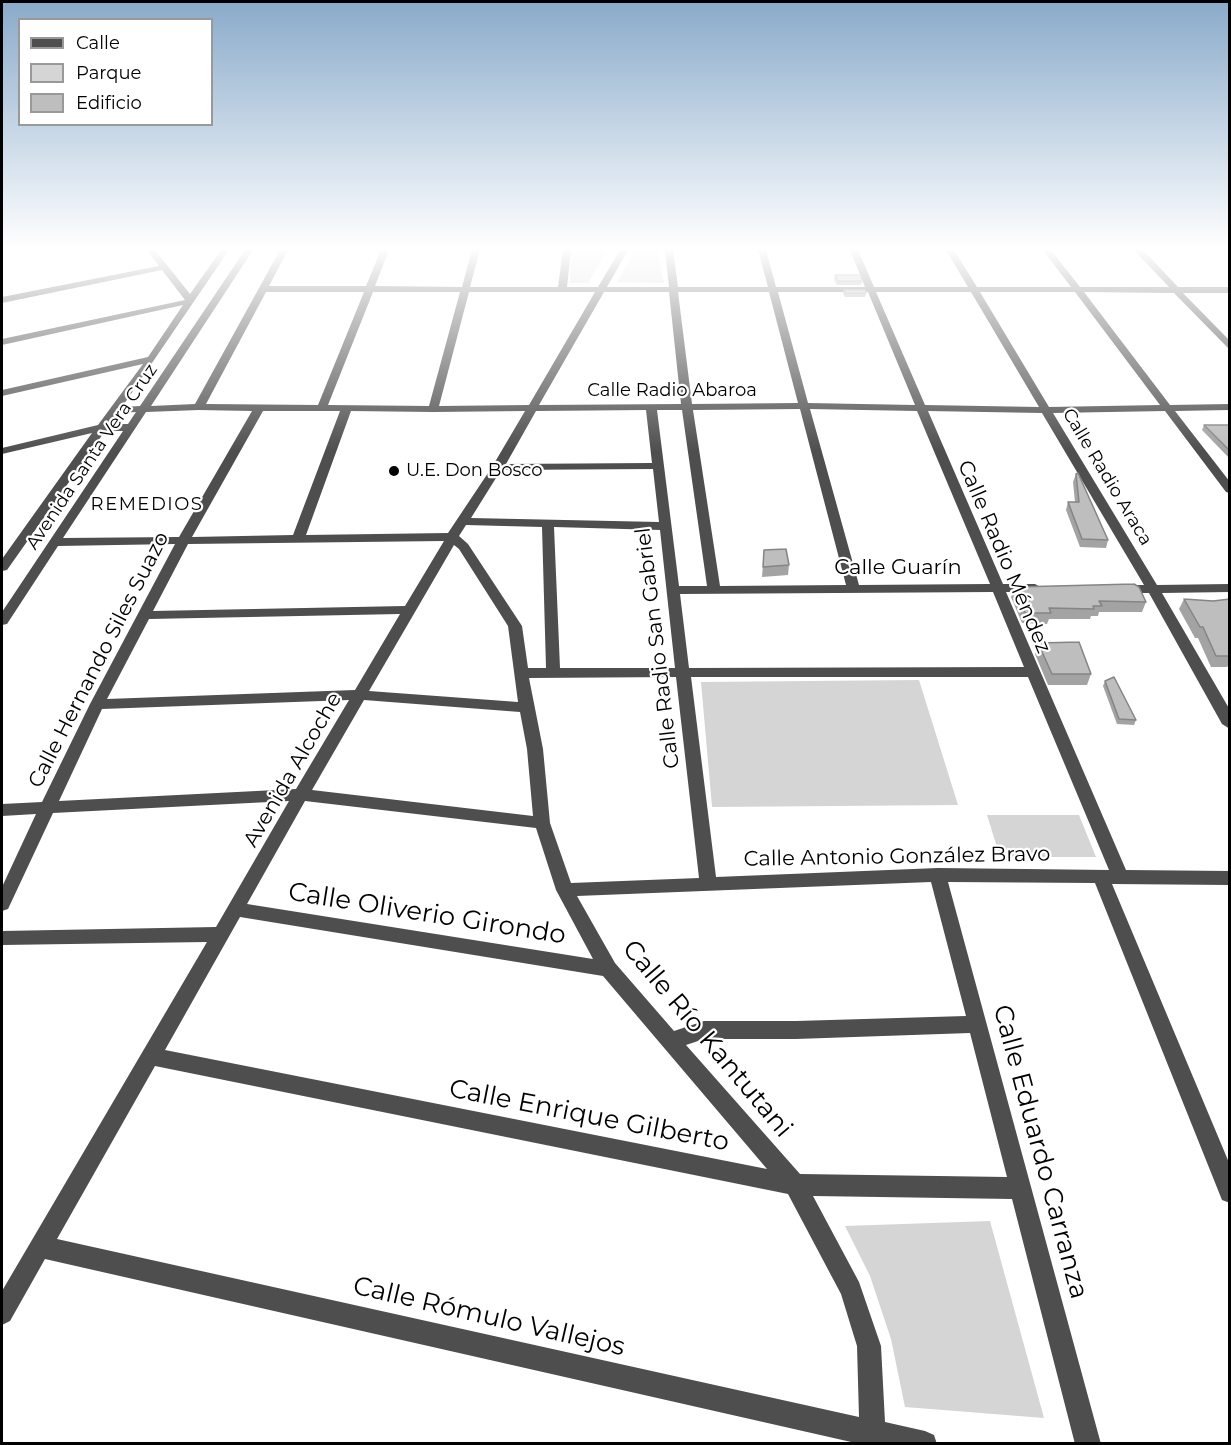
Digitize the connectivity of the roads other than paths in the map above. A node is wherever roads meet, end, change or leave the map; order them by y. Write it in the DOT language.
graph roads {
  1 [pos="115,317"];
  2 [pos="180,317"];
  3 [pos="205,317"];
  4 [pos="246,317"];
  5 [pos="358,317"];
  6 [pos="458,317"];
  7 [pos="585,317"];
  8 [pos="676,317"];
  9 [pos="779,317"];
  10 [pos="883,317"];
  11 [pos="990,317"];
  12 [pos="1099,317"];
  13 [pos="1203,317"];
  14 [pos="2,342"];
  15 [pos="1230,347"];
  16 [pos="151,359"];
  17 [pos="2,393"];
  18 [pos="804,406"];
  19 [pos="200,407"];
  20 [pos="651,407"];
  21 [pos="687,407"];
  22 [pos="920,407"];
  23 [pos="1230,407"];
  24 [pos="145,408"];
  25 [pos="259,408"];
  26 [pos="322,408"];
  27 [pos="347,408"];
  28 [pos="1167,408"];
  29 [pos="433,409"];
  30 [pos="532,409"];
  31 [pos="114,410"];
  32 [pos="1046,410"];
  33 [pos="133,427"];
  34 [pos="100,428"];
  35 [pos="2,451"];
  36 [pos="657,466"];
  37 [pos="498,467"];
  38 [pos="1230,490"];
  39 [pos="465,521"];
  40 [pos="548,523"];
  41 [pos="664,526"];
  42 [pos="452,537"];
  43 [pos="298,539"];
  44 [pos="183,541"];
  45 [pos="55,542"];
  46 [pos="2,567"];
  47 [pos="853,588"];
  48 [pos="996,588"];
  49 [pos="1052,588"];
  50 [pos="1230,588"];
  51 [pos="714,589"];
  52 [pos="1108,589"];
  53 [pos="1153,589"];
  54 [pos="675,590"];
  55 [pos="410,610"];
  56 [pos="144,615"];
  57 [pos="2,621"];
  58 [pos="1032,672"];
  59 [pos="521,674"];
  60 [pos="553,674"];
  61 [pos="681,674"];
  62 [pos="361,695"];
  63 [pos="97,704"];
  64 [pos="525,708"];
  65 [pos="1230,724"];
  66 [pos="301,795"];
  67 [pos="46,809"];
  68 [pos="2,810"];
  69 [pos="542,823"];
  70 [pos="938,875"];
  71 [pos="1101,877"];
  72 [pos="1121,878"];
  73 [pos="1230,878"];
  74 [pos="708,883"];
  75 [pos="565,890"];
  76 [pos="2,904"];
  77 [pos="237,909"];
  78 [pos="221,934"];
  79 [pos="2,938"];
  80 [pos="608,969"];
  81 [pos="978,1024"];
  82 [pos="671,1043"];
  83 [pos="152,1056"];
  84 [pos="795,1185"];
  85 [pos="1021,1188"];
  86 [pos="1230,1192"];
  87 [pos="40,1247"];
  88 [pos="2,1313"];
  89 [pos="874,1438"];
  90 [pos="925,1443"];
  91 [pos="1088,1443"];
  1 -- 14 [label="street"];
  2 -- 16 [label="street, Avenida Santa Vera Cruz"];
  3 -- 24 [label="street, Avenida Santa Vera Cruz"];
  4 -- 19 [label="street"];
  5 -- 26 [label="street"];
  6 -- 29 [label="street"];
  7 -- 30 [label="street, Avenida Alcoche"];
  8 -- 21 [label="street"];
  9 -- 18 [label="street"];
  10 -- 22 [label="street, Calle Radio Méndez"];
  11 -- 32 [label="street, Calle Radio Araca"];
  12 -- 28 [label="street"];
  13 -- 15 [label="street"];
  16 -- 17 [label="street"];
  16 -- 31 [label="street, Avenida Santa Vera Cruz"];
  18 -- 21 [label="street, Calle Radio Abaroa"];
  18 -- 22 [label="street, Calle Radio Abaroa"];
  18 -- 47 [label="street"];
  19 -- 24 [label="street, Calle Radio Abaroa"];
  19 -- 25 [label="street, Calle Radio Abaroa"];
  20 -- 21 [label="street, Calle Radio Abaroa"];
  20 -- 30 [label="street, Calle Radio Abaroa"];
  20 -- 36 [label="street, Calle Radio San Gabriel"];
  21 -- 51 [label="street"];
  22 -- 32 [label="street, Calle Radio Abaroa"];
  22 -- 48 [label="street, Calle Radio Méndez"];
  23 -- 28 [label="street, Calle Radio Abaroa"];
  24 -- 31 [label="street, Calle Radio Abaroa"];
  24 -- 33 [label="street, Avenida Santa Vera Cruz"];
  25 -- 26 [label="street, Calle Radio Abaroa"];
  25 -- 44 [label="street, Calle Hernando Siles Suazo"];
  26 -- 27 [label="street, Calle Radio Abaroa"];
  27 -- 29 [label="street, Calle Radio Abaroa"];
  27 -- 43 [label="street"];
  28 -- 32 [label="street, Calle Radio Abaroa"];
  28 -- 38 [label="street"];
  29 -- 30 [label="street, Calle Radio Abaroa"];
  30 -- 37 [label="street, Avenida Alcoche"];
  31 -- 34 [label="street, Avenida Santa Vera Cruz"];
  32 -- 53 [label="street, Calle Radio Araca"];
  33 -- 34 [label="street"];
  33 -- 45 [label="street, Avenida Santa Vera Cruz"];
  34 -- 35 [label="street"];
  34 -- 46 [label="street, Avenida Santa Vera Cruz"];
  36 -- 37 [label="street"];
  36 -- 41 [label="street, Calle Radio San Gabriel"];
  37 -- 39 [label="street, Avenida Alcoche"];
  39 -- 40 [label="street"];
  39 -- 42 [label="street, Avenida Alcoche"];
  40 -- 41 [label="street"];
  40 -- 60 [label="street"];
  41 -- 54 [label="street, Calle Radio San Gabriel"];
  42 -- 43 [label="street"];
  42 -- 55 [label="street, Avenida Alcoche"];
  42 -- 59 [label="street, Calle Río Kantutani"];
  43 -- 44 [label="street"];
  44 -- 45 [label="street"];
  44 -- 56 [label="street, Calle Hernando Siles Suazo"];
  45 -- 57 [label="street, Avenida Santa Vera Cruz"];
  47 -- 48 [label="street, Calle Guarín"];
  47 -- 51 [label="street, Calle Guarín"];
  48 -- 49 [label="street, Calle Guarín"];
  48 -- 58 [label="street, Calle Radio Méndez"];
  50 -- 53 [label="street"];
  51 -- 54 [label="street, Calle Guarín"];
  52 -- 53 [label="street"];
  53 -- 65 [label="street, Calle Radio Araca"];
  54 -- 61 [label="street, Calle Radio San Gabriel"];
  55 -- 56 [label="street"];
  55 -- 62 [label="street, Avenida Alcoche"];
  56 -- 63 [label="street, Calle Hernando Siles Suazo"];
  58 -- 61 [label="street"];
  58 -- 72 [label="street, Calle Radio Méndez"];
  59 -- 60 [label="street"];
  59 -- 64 [label="street, Calle Río Kantutani"];
  60 -- 61 [label="street"];
  61 -- 74 [label="street, Calle Radio San Gabriel"];
  62 -- 63 [label="street"];
  62 -- 64 [label="street"];
  62 -- 66 [label="street, Avenida Alcoche"];
  63 -- 67 [label="street, Calle Hernando Siles Suazo"];
  64 -- 69 [label="street, Calle Río Kantutani"];
  66 -- 67 [label="street"];
  66 -- 69 [label="street"];
  66 -- 77 [label="street, Avenida Alcoche"];
  67 -- 68 [label="street"];
  67 -- 76 [label="street, Calle Hernando Siles Suazo"];
  69 -- 75 [label="street, Calle Río Kantutani"];
  70 -- 71 [label="street, Calle Antonio González Bravo"];
  70 -- 74 [label="street, Calle Antonio González Bravo"];
  70 -- 81 [label="street, Calle Eduardo Carranza"];
  71 -- 72 [label="street, Calle Antonio González Bravo"];
  71 -- 86 [label="street"];
  72 -- 73 [label="street, Calle Antonio González Bravo"];
  74 -- 75 [label="street, Calle Antonio González Bravo"];
  75 -- 80 [label="street, Calle Río Kantutani"];
  77 -- 78 [label="street, Avenida Alcoche"];
  77 -- 80 [label="street, Calle Oliverio Girondo"];
  78 -- 79 [label="street"];
  78 -- 83 [label="street, Avenida Alcoche"];
  80 -- 82 [label="street, Calle Río Kantutani"];
  81 -- 82 [label="street"];
  81 -- 85 [label="street, Calle Eduardo Carranza"];
  82 -- 84 [label="street, Calle Río Kantutani"];
  83 -- 84 [label="street, Calle Enrique Gilberto"];
  83 -- 87 [label="street, Avenida Alcoche"];
  84 -- 85 [label="street, Calle Enrique Gilberto"];
  84 -- 89 [label="street, Calle Río Kantutani"];
  85 -- 91 [label="street, Calle Eduardo Carranza"];
  87 -- 88 [label="street, Avenida Alcoche"];
  87 -- 89 [label="street, Calle Rómulo Vallejos"];
  89 -- 90 [label="street, Calle Rómulo Vallejos"];
}
